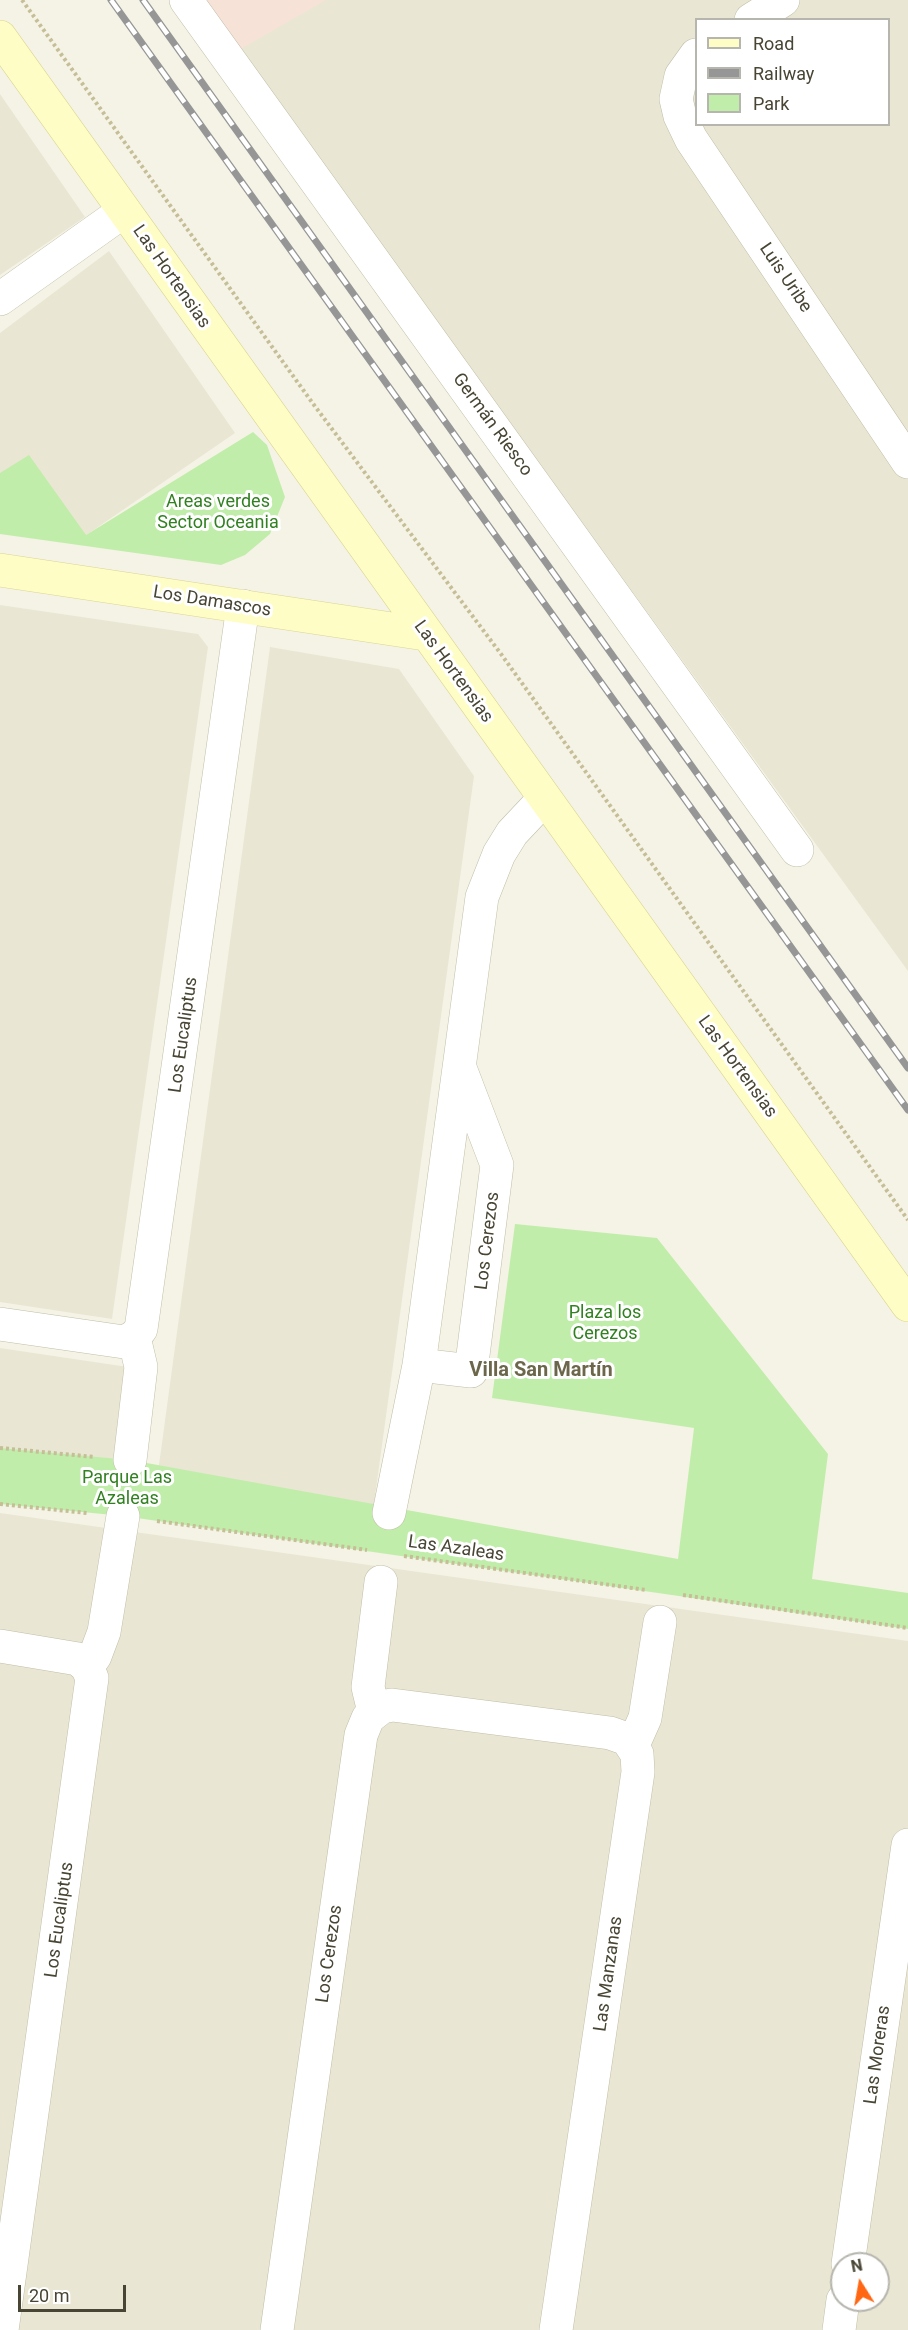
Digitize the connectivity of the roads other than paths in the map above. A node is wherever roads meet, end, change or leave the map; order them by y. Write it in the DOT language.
graph roads {
  1 [pos="186,0"];
  2 [pos="783,0"];
  3 [pos="754,18"];
  4 [pos="0,38"];
  5 [pos="695,56"];
  6 [pos="124,211"];
  7 [pos="0,300"];
  8 [pos="908,462"];
  9 [pos="0,570"];
  10 [pos="243,606"];
  11 [pos="425,633"];
  12 [pos="544,800"];
  13 [pos="797,850"];
  14 [pos="459,1064"];
  15 [pos="908,1305"];
  16 [pos="0,1324"];
  17 [pos="134,1337"];
  18 [pos="419,1365"];
  19 [pos="130,1460"];
  20 [pos="389,1513"];
  21 [pos="123,1516"];
  22 [pos="389,1568"];
  23 [pos="656,1606"];
  24 [pos="0,1646"];
  25 [pos="87,1667"];
  26 [pos="374,1712"];
  27 [pos="633,1745"];
  28 [pos="908,1845"];
  29 [pos="850,2252"];
  30 [pos="841,2312"];
  31 [pos="2,2330"];
  32 [pos="277,2330"];
  33 [pos="556,2330"];
  34 [pos="839,2330"];
  1 -- 13 [label="street, Germán Riesco"];
  2 -- 3 [label="street"];
  4 -- 6 [label="street, Las Hortensias"];
  5 -- 8 [label="street, Luis Uribe"];
  6 -- 7 [label="street"];
  6 -- 11 [label="street, Las Hortensias"];
  9 -- 10 [label="street, Los Damascos"];
  10 -- 11 [label="street, Los Damascos"];
  10 -- 17 [label="street, Los Eucaliptus"];
  11 -- 12 [label="street, Las Hortensias"];
  12 -- 14 [label="street, Los Cerezos"];
  12 -- 15 [label="street, Las Hortensias"];
  14 -- 18 [label="street, Los Cerezos"];
  14 -- 18 [label="street, Los Cerezos"];
  16 -- 17 [label="street"];
  17 -- 19 [label="street"];
  18 -- 20 [label="street, Los Cerezos"];
  21 -- 25 [label="street"];
  22 -- 26 [label="street"];
  23 -- 27 [label="street"];
  24 -- 25 [label="street"];
  25 -- 31 [label="street, Los Eucaliptus"];
  26 -- 27 [label="street"];
  26 -- 32 [label="street, Los Cerezos"];
  27 -- 33 [label="street, Las Manzanas"];
  28 -- 29 [label="street, Las Moreras"];
  30 -- 34 [label="street"];
}
